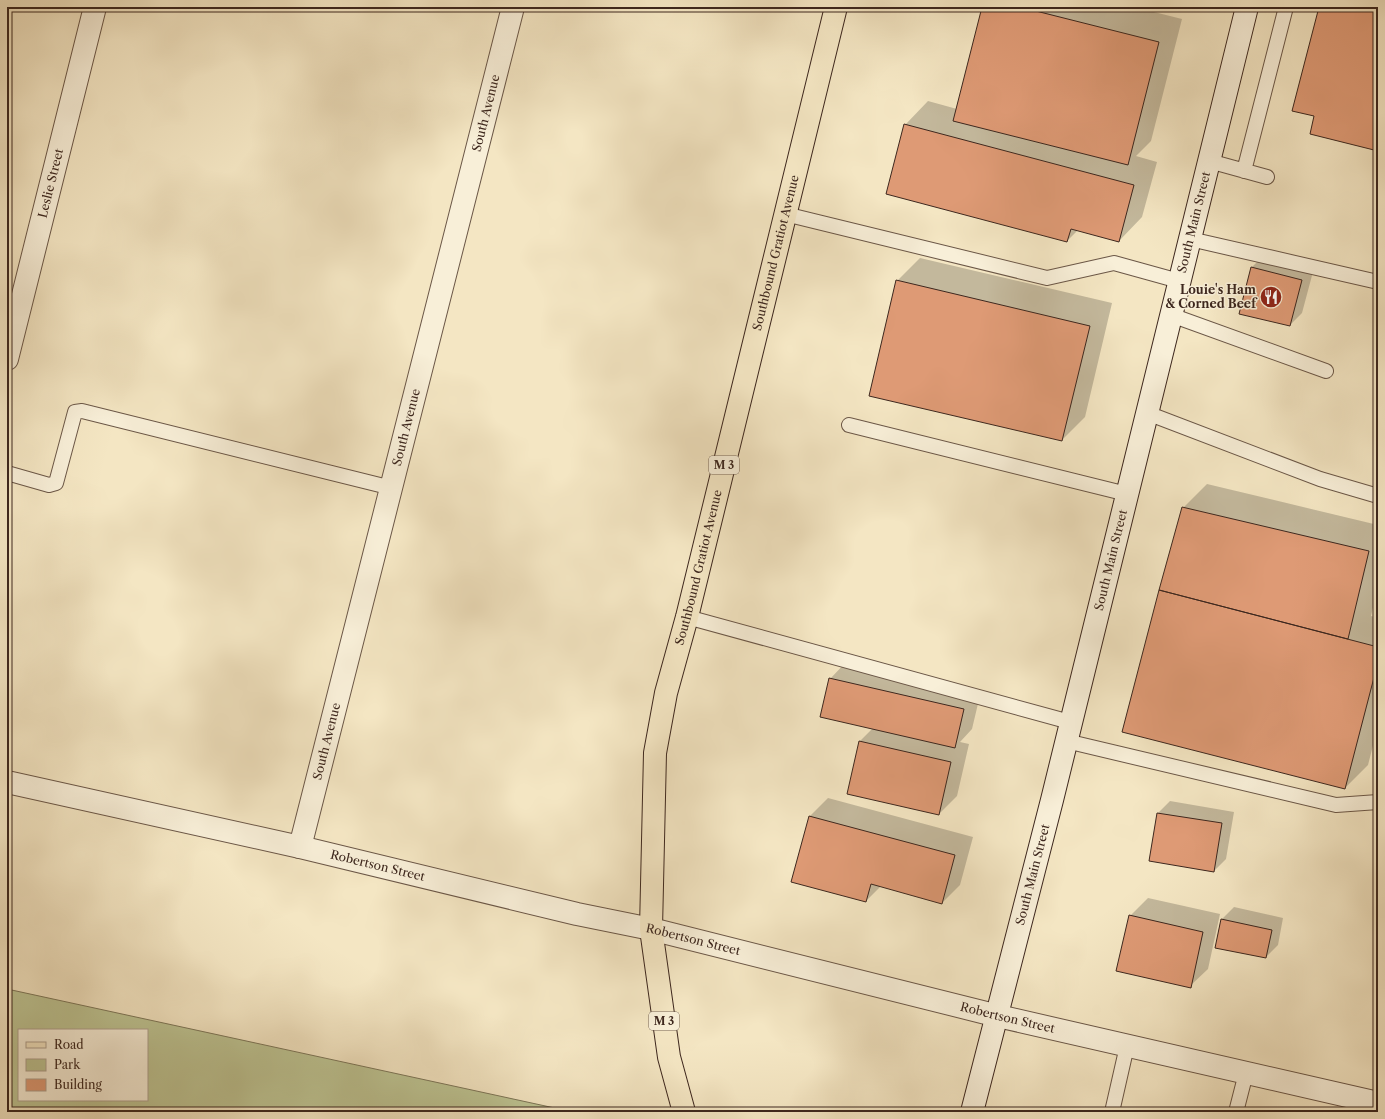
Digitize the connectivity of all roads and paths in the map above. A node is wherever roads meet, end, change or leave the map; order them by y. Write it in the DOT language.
graph roads {
  1 [pos="95,7"];
  2 [pos="513,7"];
  3 [pos="836,7"];
  4 [pos="1247,7"];
  5 [pos="1286,7"];
  6 [pos="1209,161"];
  7 [pos="1244,171"];
  8 [pos="1267,177"];
  9 [pos="785,214"];
  10 [pos="1190,238"];
  11 [pos="1179,282"];
  12 [pos="1378,282"];
  13 [pos="1171,315"];
  14 [pos="7,359"];
  15 [pos="1326,372"];
  16 [pos="1147,413"];
  17 [pos="850,425"];
  18 [pos="7,473"];
  19 [pos="392,488"];
  20 [pos="1127,494"];
  21 [pos="1378,496"];
  22 [pos="687,617"];
  23 [pos="1068,732"];
  24 [pos="7,782"];
  25 [pos="1378,802"];
  26 [pos="300,848"];
  27 [pos="651,929"];
  28 [pos="998,1016"];
  29 [pos="1127,1046"];
  30 [pos="1246,1073"];
  31 [pos="1378,1103"];
  32 [pos="684,1112"];
  33 [pos="972,1112"];
  34 [pos="1112,1112"];
  35 [pos="1236,1112"];
  1 -- 14 [label="street, Leslie Street"];
  2 -- 19 [label="street, South Avenue"];
  3 -- 9 [label="main road, Southbound Gratiot Avenue / M 3"];
  4 -- 6 [label="street, South Main Street"];
  5 -- 7 [label="lane"];
  6 -- 7 [label="lane"];
  6 -- 10 [label="street, South Main Street"];
  7 -- 8 [label="lane"];
  9 -- 11 [label="lane"];
  9 -- 22 [label="main road, Southbound Gratiot Avenue / M 3"];
  10 -- 11 [label="street, South Main Street"];
  10 -- 12 [label="lane"];
  11 -- 13 [label="street, South Main Street"];
  13 -- 15 [label="lane"];
  13 -- 16 [label="street, South Main Street"];
  16 -- 20 [label="street, South Main Street"];
  16 -- 21 [label="lane"];
  17 -- 20 [label="lane"];
  18 -- 19 [label="lane"];
  19 -- 26 [label="street, South Avenue"];
  20 -- 23 [label="street, South Main Street"];
  22 -- 23 [label="lane"];
  22 -- 27 [label="main road, Southbound Gratiot Avenue / M 3"];
  23 -- 25 [label="lane"];
  23 -- 28 [label="street, South Main Street"];
  24 -- 26 [label="street, Robertson Street"];
  26 -- 27 [label="street, Robertson Street"];
  27 -- 28 [label="street, Robertson Street"];
  27 -- 32 [label="main road, Southbound Gratiot Avenue / M 3"];
  28 -- 29 [label="street, Robertson Street"];
  28 -- 33 [label="street, South Main Street"];
  29 -- 30 [label="street, Robertson Street"];
  29 -- 34 [label="lane"];
  30 -- 31 [label="street, Robertson Street"];
  30 -- 35 [label="lane"];
}
